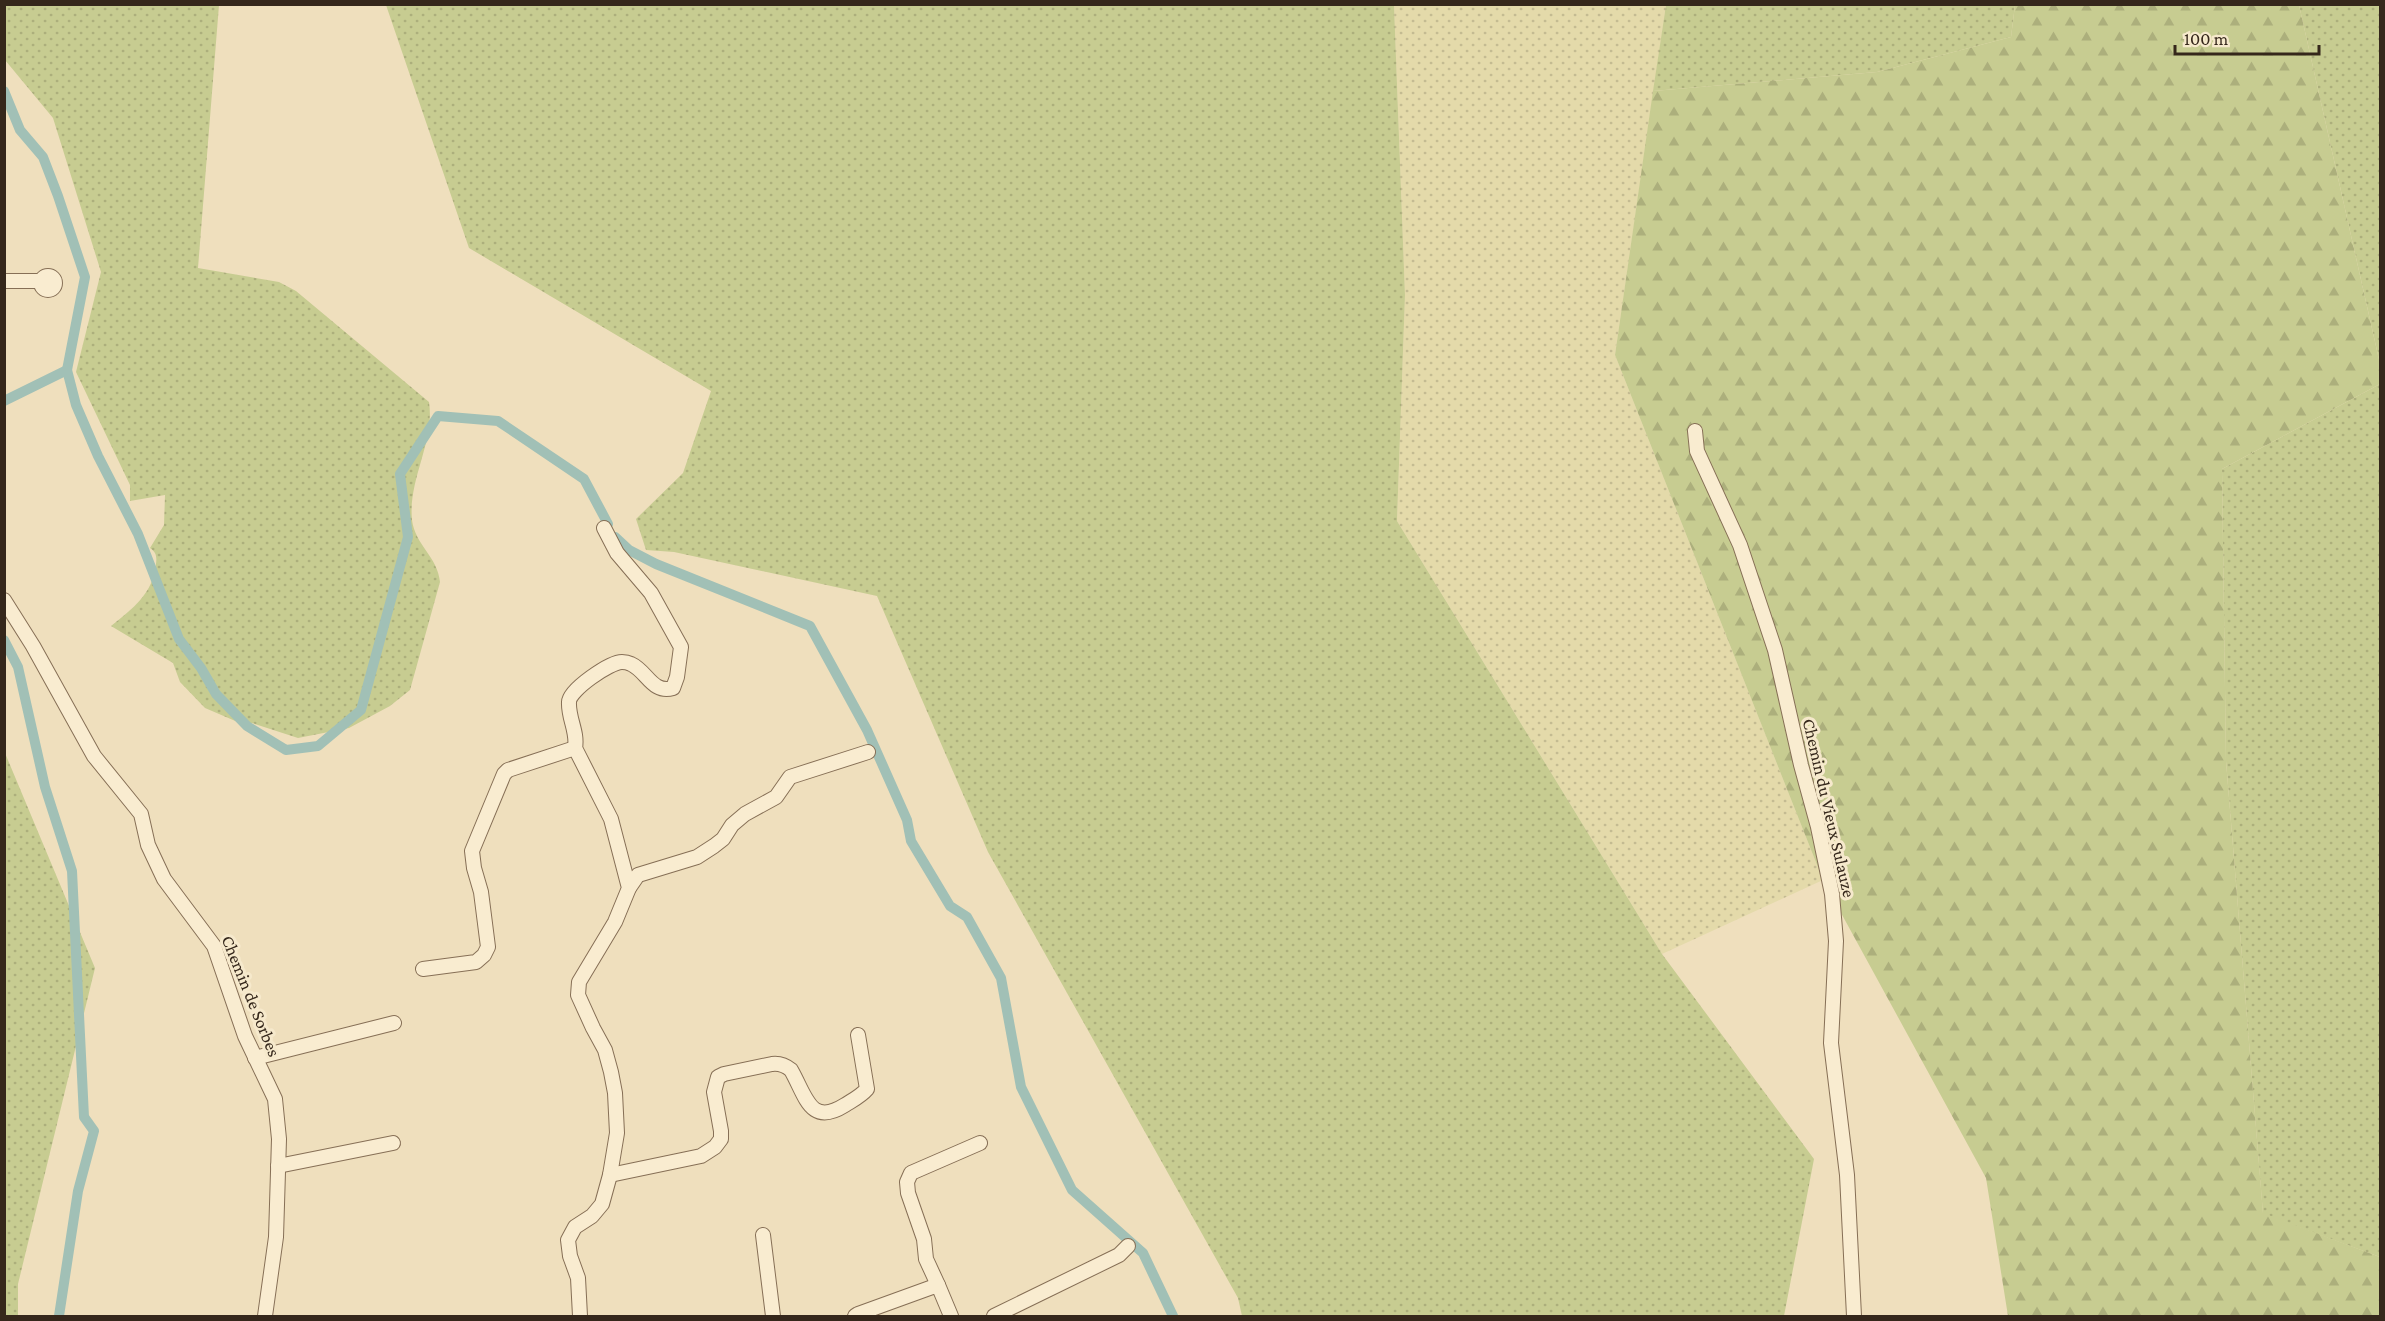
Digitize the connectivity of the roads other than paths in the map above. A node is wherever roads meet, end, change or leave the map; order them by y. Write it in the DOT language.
graph roads {
  1 [pos="4,281"];
  2 [pos="41,281"];
  3 [pos="1695,431"];
  4 [pos="604,528"];
  5 [pos="4,600"];
  6 [pos="575,748"];
  7 [pos="868,752"];
  8 [pos="629,888"];
  9 [pos="423,969"];
  10 [pos="394,1023"];
  11 [pos="858,1035"];
  12 [pos="255,1058"];
  13 [pos="393,1143"];
  14 [pos="980,1143"];
  15 [pos="278,1166"];
  16 [pos="610,1175"];
  17 [pos="763,1235"];
  18 [pos="1128,1246"];
  19 [pos="938,1285"];
  20 [pos="265,1317"];
  21 [pos="580,1317"];
  22 [pos="773,1317"];
  23 [pos="855,1317"];
  24 [pos="951,1317"];
  25 [pos="994,1317"];
  26 [pos="1854,1317"];
  1 -- 2 [label="street"];
  3 -- 26 [label="street, Chemin du Vieux Sulauze"];
  4 -- 6 [label="street"];
  5 -- 12 [label="street, Chemin de Sorbes"];
  6 -- 8 [label="street"];
  6 -- 9 [label="street"];
  7 -- 8 [label="street"];
  8 -- 16 [label="street"];
  10 -- 12 [label="street"];
  11 -- 16 [label="street"];
  12 -- 15 [label="street, Chemin de Sorbes"];
  13 -- 15 [label="street"];
  14 -- 19 [label="street"];
  15 -- 20 [label="street, Chemin de Sorbes"];
  16 -- 21 [label="street"];
  17 -- 22 [label="street"];
  18 -- 25 [label="street"];
  19 -- 23 [label="street"];
  19 -- 24 [label="street"];
}
